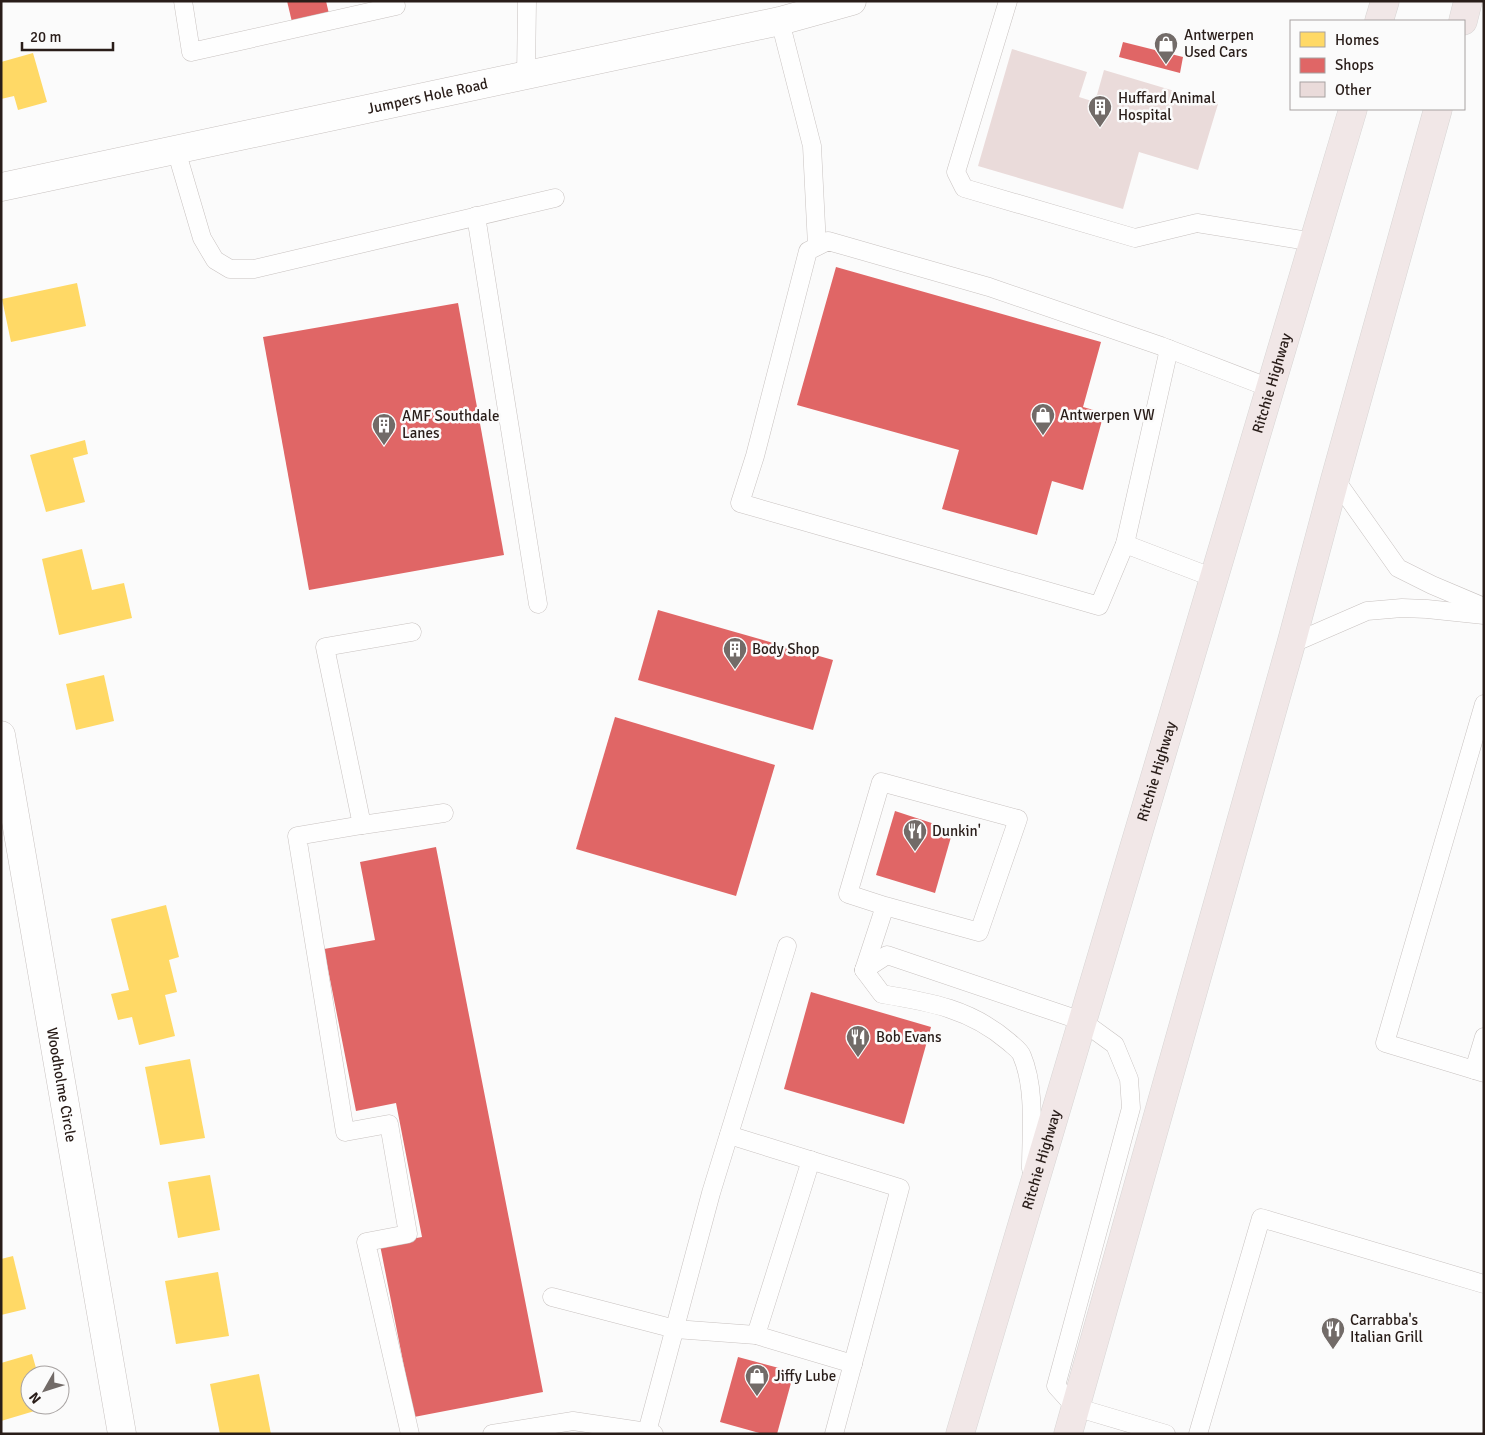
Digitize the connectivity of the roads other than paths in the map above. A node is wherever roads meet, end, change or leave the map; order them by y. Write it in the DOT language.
graph roads {
  1 [pos="183,1"];
  2 [pos="527,1"];
  3 [pos="852,1"];
  4 [pos="1008,1"];
  5 [pos="1385,1"];
  6 [pos="1468,1"];
  7 [pos="396,4"];
  8 [pos="1379,20"];
  9 [pos="1462,20"];
  10 [pos="780,21"];
  11 [pos="526,76"];
  12 [pos="1353,110"];
  13 [pos="1438,110"];
  14 [pos="176,150"];
  15 [pos="1,186"];
  16 [pos="555,198"];
  17 [pos="476,216"];
  18 [pos="1314,242"];
  19 [pos="817,246"];
  20 [pos="1170,349"];
  21 [pos="1270,388"];
  22 [pos="1335,479"];
  23 [pos="1125,544"];
  24 [pos="1214,578"];
  25 [pos="538,604"];
  26 [pos="1484,607"];
  27 [pos="1484,615"];
  28 [pos="412,632"];
  29 [pos="1291,644"];
  30 [pos="1484,704"];
  31 [pos="1,735"];
  32 [pos="444,813"];
  33 [pos="362,825"];
  34 [pos="885,906"];
  35 [pos="787,946"];
  36 [pos="864,970"];
  37 [pos="1082,1021"];
  38 [pos="1484,1037"];
  39 [pos="1479,1072"];
  40 [pos="729,1135"];
  41 [pos="811,1160"];
  42 [pos="1031,1193"];
  43 [pos="1484,1284"];
  44 [pos="552,1297"];
  45 [pos="675,1329"];
  46 [pos="756,1335"];
  47 [pos="853,1364"];
  48 [pos="968,1407"];
  49 [pos="1075,1407"];
  50 [pos="651,1433"];
  51 [pos="122,1434"];
  52 [pos="410,1434"];
  53 [pos="492,1434"];
  54 [pos="834,1434"];
  55 [pos="960,1434"];
  56 [pos="964,1434"];
  57 [pos="1068,1434"];
  58 [pos="1166,1434"];
  59 [pos="1198,1434"];
  1 -- 7 [label="lane"];
  2 -- 11 [label="lane"];
  3 -- 10 [label="main road, Jumpers Hole Road"];
  4 -- 18 [label="lane"];
  5 -- 8 [label="main road"];
  6 -- 9 [label="main road"];
  10 -- 11 [label="main road, Jumpers Hole Road"];
  10 -- 19 [label="lane"];
  11 -- 14 [label="main road, Jumpers Hole Road"];
  12 -- 18 [label="main road, Ritchie Highway"];
  13 -- 22 [label="main road"];
  14 -- 15 [label="main road, Jumpers Hole Road"];
  14 -- 17 [label="lane"];
  16 -- 17 [label="lane"];
  17 -- 25 [label="lane"];
  18 -- 21 [label="main road, Ritchie Highway"];
  19 -- 20 [label="lane"];
  19 -- 23 [label="lane"];
  20 -- 21 [label="lane"];
  20 -- 23 [label="lane"];
  21 -- 24 [label="main road, Ritchie Highway"];
  22 -- 26 [label="lane"];
  22 -- 29 [label="main road"];
  23 -- 24 [label="lane"];
  24 -- 37 [label="main road, Ritchie Highway"];
  27 -- 29 [label="lane"];
  28 -- 33 [label="lane"];
  29 -- 49 [label="main road"];
  30 -- 39 [label="lane"];
  31 -- 51 [label="main road, Woodholme Circle"];
  32 -- 33 [label="lane"];
  33 -- 52 [label="lane"];
  34 -- 34 [label="lane"];
  34 -- 36 [label="lane"];
  35 -- 40 [label="lane"];
  36 -- 37 [label="lane"];
  36 -- 42 [label="lane"];
  37 -- 42 [label="main road, Ritchie Highway"];
  37 -- 49 [label="lane"];
  38 -- 39 [label="lane"];
  40 -- 41 [label="lane"];
  40 -- 45 [label="lane"];
  41 -- 46 [label="lane"];
  41 -- 47 [label="lane"];
  42 -- 48 [label="main road, Ritchie Highway"];
  43 -- 59 [label="lane"];
  44 -- 45 [label="lane"];
  45 -- 46 [label="lane"];
  45 -- 50 [label="lane"];
  46 -- 47 [label="lane"];
  47 -- 54 [label="lane"];
  48 -- 55 [label="main road, Ritchie Highway"];
  48 -- 56 [label="lane"];
  49 -- 57 [label="main road"];
  49 -- 58 [label="lane"];
  50 -- 53 [label="lane"];
}
